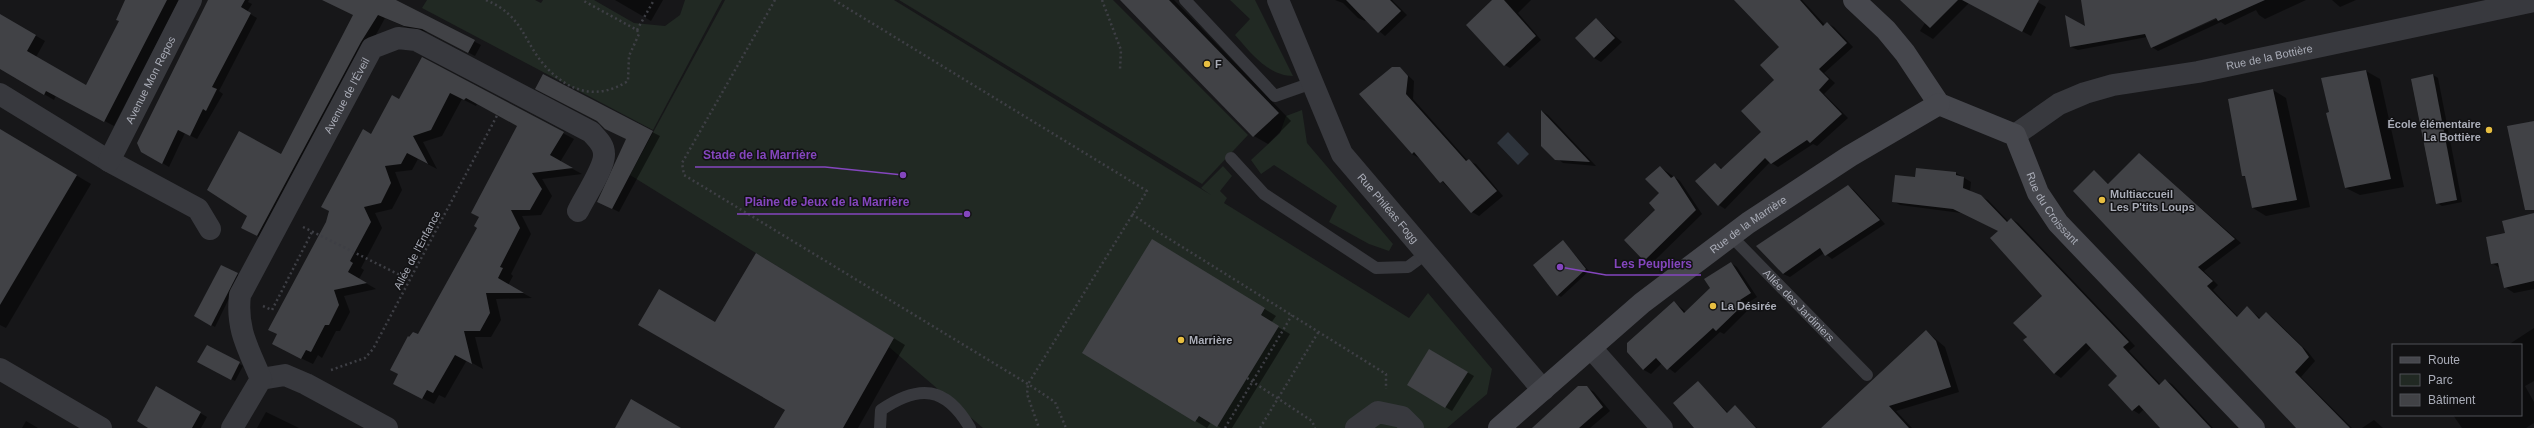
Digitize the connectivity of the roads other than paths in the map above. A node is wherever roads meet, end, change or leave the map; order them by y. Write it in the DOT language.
graph roads {
  1 [pos="191,0"];
  2 [pos="1185,0"];
  3 [pos="1278,0"];
  4 [pos="2534,1"];
  5 [pos="1860,2"];
  6 [pos="1312,83"];
  7 [pos="0,94"];
  8 [pos="1939,104"];
  9 [pos="2015,135"];
  10 [pos="1231,158"];
  11 [pos="110,160"];
  12 [pos="578,211"];
  13 [pos="210,229"];
  14 [pos="1731,236"];
  15 [pos="1427,254"];
  16 [pos="1591,348"];
  17 [pos="0,369"];
  18 [pos="1867,375"];
  19 [pos="261,379"];
  20 [pos="1543,390"];
  21 [pos="101,428"];
  22 [pos="232,428"];
  23 [pos="387,428"];
  24 [pos="880,428"];
  25 [pos="970,428"];
  26 [pos="1356,428"];
  27 [pos="1413,428"];
  28 [pos="1499,428"];
  29 [pos="1662,428"];
  30 [pos="2254,428"];
  1 -- 11 [label="street, Avenue Mon Repos"];
  2 -- 6 [label="lane"];
  3 -- 6 [label="street, Rue Philéas Fogg"];
  4 -- 9 [label="street, Rue de la Bottière"];
  5 -- 8 [label="street"];
  6 -- 15 [label="street, Rue Philéas Fogg"];
  7 -- 11 [label="street"];
  8 -- 9 [label="street"];
  8 -- 14 [label="street, Rue de la Marrière"];
  9 -- 30 [label="street, Rue du Croissant"];
  10 -- 15 [label="lane"];
  11 -- 13 [label="street"];
  12 -- 19 [label="street, Avenue de l'Éveil"];
  14 -- 16 [label="street, Rue de la Marrière"];
  14 -- 18 [label="lane, Allée des Jardiniers"];
  15 -- 20 [label="street, Rue Philéas Fogg"];
  16 -- 20 [label="street, Rue de la Marrière"];
  16 -- 29 [label="street"];
  17 -- 21 [label="street"];
  19 -- 22 [label="street"];
  19 -- 23 [label="street"];
  20 -- 28 [label="street, Rue de la Marrière"];
  24 -- 25 [label="lane"];
  26 -- 27 [label="street"];
}
